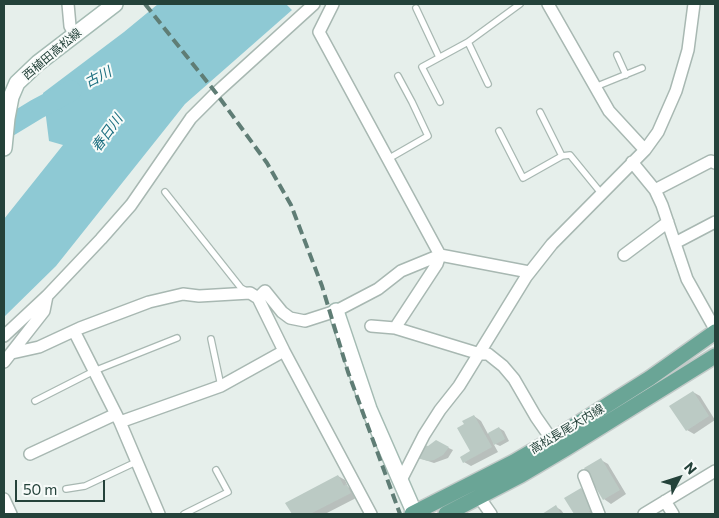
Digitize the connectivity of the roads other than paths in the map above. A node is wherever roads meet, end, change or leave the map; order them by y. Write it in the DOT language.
graph roads {
  1 [pos="68,4"];
  2 [pos="115,4"];
  3 [pos="314,4"];
  4 [pos="333,4"];
  5 [pos="520,4"];
  6 [pos="548,4"];
  7 [pos="694,4"];
  8 [pos="416,8"];
  9 [pos="75,35"];
  10 [pos="468,42"];
  11 [pos="617,55"];
  12 [pos="439,58"];
  13 [pos="642,68"];
  14 [pos="626,75"];
  15 [pos="398,76"];
  16 [pos="488,84"];
  17 [pos="595,87"];
  18 [pos="8,94"];
  19 [pos="440,102"];
  20 [pos="540,112"];
  21 [pos="499,131"];
  22 [pos="4,148"];
  23 [pos="645,150"];
  24 [pos="562,156"];
  25 [pos="388,159"];
  26 [pos="632,162"];
  27 [pos="715,163"];
  28 [pos="655,190"];
  29 [pos="165,192"];
  30 [pos="601,193"];
  31 [pos="668,222"];
  32 [pos="715,222"];
  33 [pos="675,243"];
  34 [pos="440,255"];
  35 [pos="624,255"];
  36 [pos="529,272"];
  37 [pos="254,295"];
  38 [pos="47,296"];
  39 [pos="336,311"];
  40 [pos="371,326"];
  41 [pos="395,328"];
  42 [pos="74,331"];
  43 [pos="715,331"];
  44 [pos="4,336"];
  45 [pos="177,338"];
  46 [pos="211,339"];
  47 [pos="284,351"];
  48 [pos="12,353"];
  49 [pos="480,354"];
  50 [pos="715,356"];
  51 [pos="4,362"];
  52 [pos="94,370"];
  53 [pos="222,386"];
  54 [pos="35,401"];
  55 [pos="118,418"];
  56 [pos="552,440"];
  57 [pos="30,454"];
  58 [pos="136,462"];
  59 [pos="216,470"];
  60 [pos="715,471"];
  61 [pos="584,476"];
  62 [pos="400,482"];
  63 [pos="66,489"];
  64 [pos="479,497"];
  65 [pos="4,499"];
  66 [pos="665,501"];
  67 [pos="12,514"];
  68 [pos="159,514"];
  69 [pos="184,514"];
  70 [pos="371,514"];
  71 [pos="414,514"];
  72 [pos="446,514"];
  73 [pos="491,514"];
  74 [pos="599,514"];
  75 [pos="644,514"];
  76 [pos="673,514"];
  1 -- 9 [label="street"];
  2 -- 9 [label="street, 西植田高松線"];
  3 -- 38 [label="street"];
  4 -- 25 [label="street"];
  5 -- 10 [label="lane"];
  6 -- 17 [label="street"];
  7 -- 23 [label="street"];
  8 -- 12 [label="lane"];
  9 -- 18 [label="street, 西植田高松線"];
  10 -- 12 [label="lane"];
  10 -- 16 [label="lane"];
  11 -- 14 [label="lane"];
  12 -- 19 [label="lane"];
  13 -- 14 [label="lane"];
  14 -- 17 [label="lane"];
  15 -- 25 [label="lane"];
  17 -- 23 [label="street"];
  18 -- 22 [label="street, 西植田高松線"];
  20 -- 24 [label="lane"];
  21 -- 24 [label="lane"];
  23 -- 26 [label="street"];
  24 -- 30 [label="lane"];
  25 -- 34 [label="street"];
  26 -- 28 [label="street"];
  26 -- 30 [label="street"];
  27 -- 28 [label="street"];
  28 -- 31 [label="street"];
  29 -- 37 [label="lane"];
  30 -- 36 [label="street"];
  31 -- 33 [label="street"];
  31 -- 35 [label="street"];
  32 -- 33 [label="street"];
  33 -- 43 [label="street"];
  34 -- 36 [label="street"];
  34 -- 39 [label="street"];
  34 -- 41 [label="street"];
  36 -- 49 [label="street"];
  37 -- 39 [label="street"];
  37 -- 42 [label="street"];
  37 -- 47 [label="street"];
  38 -- 44 [label="street"];
  38 -- 48 [label="street"];
  39 -- 62 [label="street"];
  40 -- 41 [label="street"];
  41 -- 49 [label="street"];
  42 -- 48 [label="street"];
  42 -- 52 [label="street"];
  43 -- 56 [label="main road, 高松長尾大内線"];
  45 -- 52 [label="lane"];
  46 -- 53 [label="lane"];
  47 -- 53 [label="street"];
  47 -- 70 [label="street"];
  48 -- 51 [label="street"];
  49 -- 56 [label="street"];
  49 -- 62 [label="street"];
  50 -- 64 [label="main road, 高松長尾大内線"];
  52 -- 54 [label="lane"];
  52 -- 55 [label="street"];
  53 -- 55 [label="street"];
  55 -- 57 [label="street"];
  55 -- 58 [label="street"];
  56 -- 71 [label="main road, 高松長尾大内線"];
  58 -- 63 [label="lane"];
  58 -- 68 [label="street"];
  59 -- 69 [label="lane"];
  60 -- 66 [label="street"];
  61 -- 74 [label="street"];
  62 -- 71 [label="street"];
  64 -- 72 [label="main road, 高松長尾大内線"];
  64 -- 73 [label="street"];
  65 -- 67 [label="street"];
  66 -- 75 [label="street"];
  66 -- 76 [label="street"];
}
